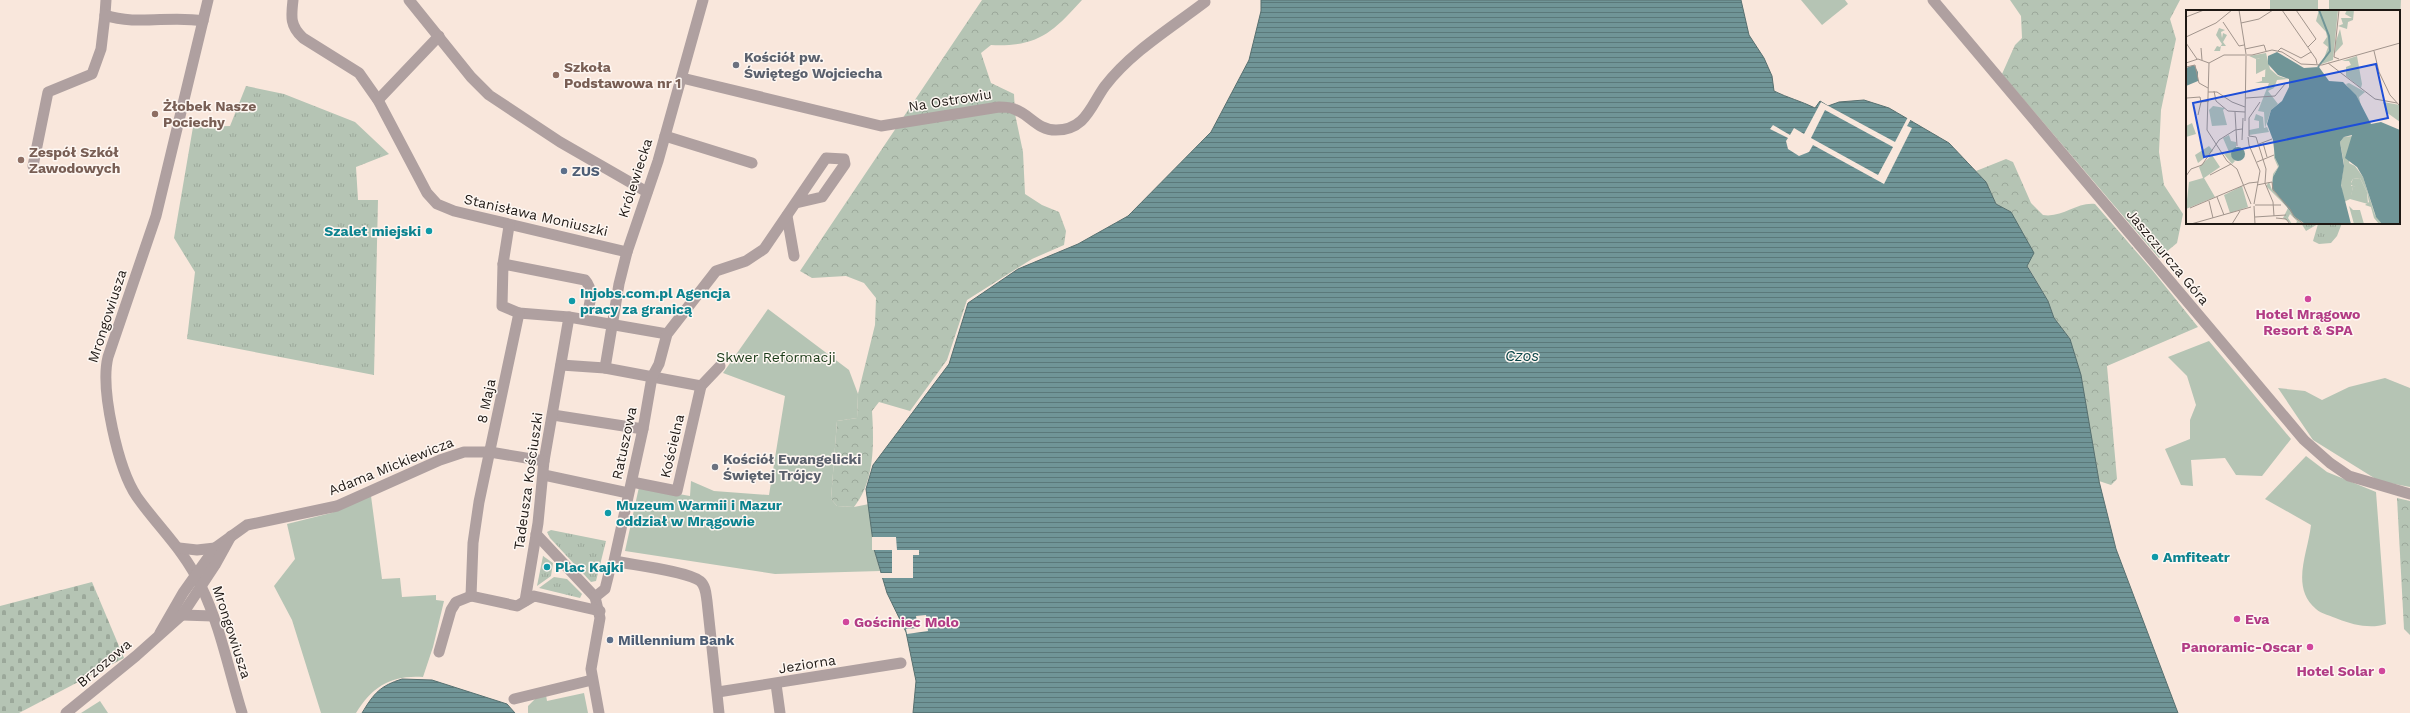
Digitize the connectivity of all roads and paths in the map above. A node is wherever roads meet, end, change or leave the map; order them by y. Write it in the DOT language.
graph roads {
  1 [pos="106,0"];
  2 [pos="208,0"];
  3 [pos="293,0"];
  4 [pos="409,0"];
  5 [pos="703,0"];
  6 [pos="1933,0"];
  7 [pos="1205,2"];
  8 [pos="105,15"];
  9 [pos="203,21"];
  10 [pos="439,36"];
  11 [pos="682,78"];
  12 [pos="378,100"];
  13 [pos="665,136"];
  14 [pos="752,163"];
  15 [pos="34,166"];
  16 [pos="647,192"];
  17 [pos="796,203"];
  18 [pos="787,216"];
  19 [pos="509,226"];
  20 [pos="627,252"];
  21 [pos="794,256"];
  22 [pos="503,264"];
  23 [pos="519,313"];
  24 [pos="568,317"];
  25 [pos="586,319"];
  26 [pos="613,325"];
  27 [pos="667,334"];
  28 [pos="561,359"];
  29 [pos="720,366"];
  30 [pos="604,368"];
  31 [pos="652,377"];
  32 [pos="701,386"];
  33 [pos="553,415"];
  34 [pos="643,429"];
  35 [pos="490,452"];
  36 [pos="544,461"];
  37 [pos="544,475"];
  38 [pos="632,482"];
  39 [pos="628,493"];
  40 [pos="2410,494"];
  41 [pos="536,534"];
  42 [pos="231,536"];
  43 [pos="179,548"];
  44 [pos="215,548"];
  45 [pos="609,573"];
  46 [pos="198,581"];
  47 [pos="471,596"];
  48 [pos="595,597"];
  49 [pos="525,601"];
  50 [pos="600,610"];
  51 [pos="182,615"];
  52 [pos="213,616"];
  53 [pos="160,633"];
  54 [pos="439,652"];
  55 [pos="901,664"];
  56 [pos="592,680"];
  57 [pos="776,684"];
  58 [pos="718,692"];
  59 [pos="514,699"];
  60 [pos="66,713"];
  61 [pos="242,713"];
  62 [pos="599,713"];
  63 [pos="719,713"];
  64 [pos="780,713"];
  1 -- 8 [label="street"];
  2 -- 9 [label="street, Mrongowiusza"];
  3 -- 12 [label="street, Stanisława Moniuszki"];
  4 -- 10 [label="street"];
  5 -- 11 [label="street, Królewiecka"];
  6 -- 40 [label="street, Jaszczurcza Góra"];
  7 -- 11 [label="street, Na Ostrowiu"];
  8 -- 9 [label="street"];
  8 -- 15 [label="street"];
  9 -- 43 [label="street, Mrongowiusza"];
  10 -- 12 [label="street"];
  10 -- 16 [label="street"];
  11 -- 13 [label="street, Królewiecka"];
  12 -- 19 [label="street, Stanisława Moniuszki"];
  13 -- 14 [label="street"];
  13 -- 16 [label="street, Królewiecka"];
  16 -- 20 [label="street, Królewiecka"];
  17 -- 17 [label="street"];
  17 -- 18 [label="street"];
  18 -- 21 [label="street"];
  18 -- 27 [label="street"];
  19 -- 20 [label="street, Stanisława Moniuszki"];
  19 -- 22 [label="street"];
  20 -- 26 [label="street, Królewiecka"];
  22 -- 23 [label="street"];
  22 -- 25 [label="street"];
  23 -- 24 [label="street"];
  23 -- 35 [label="street, 8 Maja"];
  24 -- 25 [label="street"];
  24 -- 28 [label="street, Tadeusza Kościuszki"];
  25 -- 26 [label="street"];
  26 -- 27 [label="street"];
  26 -- 30 [label="street, Królewiecka"];
  27 -- 31 [label="street, Ratuszowa"];
  28 -- 30 [label="street"];
  28 -- 33 [label="street, Tadeusza Kościuszki"];
  29 -- 32 [label="street"];
  30 -- 31 [label="street"];
  31 -- 32 [label="street"];
  31 -- 34 [label="street, Ratuszowa"];
  32 -- 38 [label="street, Kościelna"];
  33 -- 34 [label="street"];
  33 -- 36 [label="street, Tadeusza Kościuszki"];
  34 -- 38 [label="street, Ratuszowa"];
  35 -- 36 [label="street, Adama Mickiewicza"];
  35 -- 42 [label="street, Adama Mickiewicza"];
  35 -- 47 [label="street, 8 Maja"];
  36 -- 37 [label="street, Tadeusza Kościuszki"];
  37 -- 39 [label="street"];
  37 -- 41 [label="street, Tadeusza Kościuszki"];
  38 -- 39 [label="street, Ratuszowa"];
  39 -- 58 [label="street, Ratuszowa"];
  41 -- 48 [label="street"];
  41 -- 49 [label="street, Tadeusza Kościuszki"];
  42 -- 44 [label="street, Adama Mickiewicza"];
  42 -- 46 [label="street, Adama Mickiewicza"];
  43 -- 44 [label="street"];
  43 -- 46 [label="street, Mrongowiusza"];
  44 -- 46 [label="street, Adama Mickiewicza"];
  45 -- 48 [label="street"];
  46 -- 51 [label="street, Brzozowa"];
  46 -- 52 [label="street, Mrongowiusza"];
  46 -- 53 [label="street, Brzozowa"];
  47 -- 49 [label="street"];
  47 -- 54 [label="street"];
  48 -- 50 [label="street"];
  49 -- 50 [label="street"];
  50 -- 56 [label="street"];
  51 -- 52 [label="street"];
  51 -- 53 [label="street, Brzozowa"];
  52 -- 61 [label="street, Mrongowiusza"];
  53 -- 60 [label="street, Brzozowa"];
  55 -- 57 [label="street, Jeziorna"];
  56 -- 59 [label="street"];
  56 -- 62 [label="street"];
  57 -- 58 [label="street, Jeziorna"];
  57 -- 64 [label="street"];
  58 -- 63 [label="street"];
}
